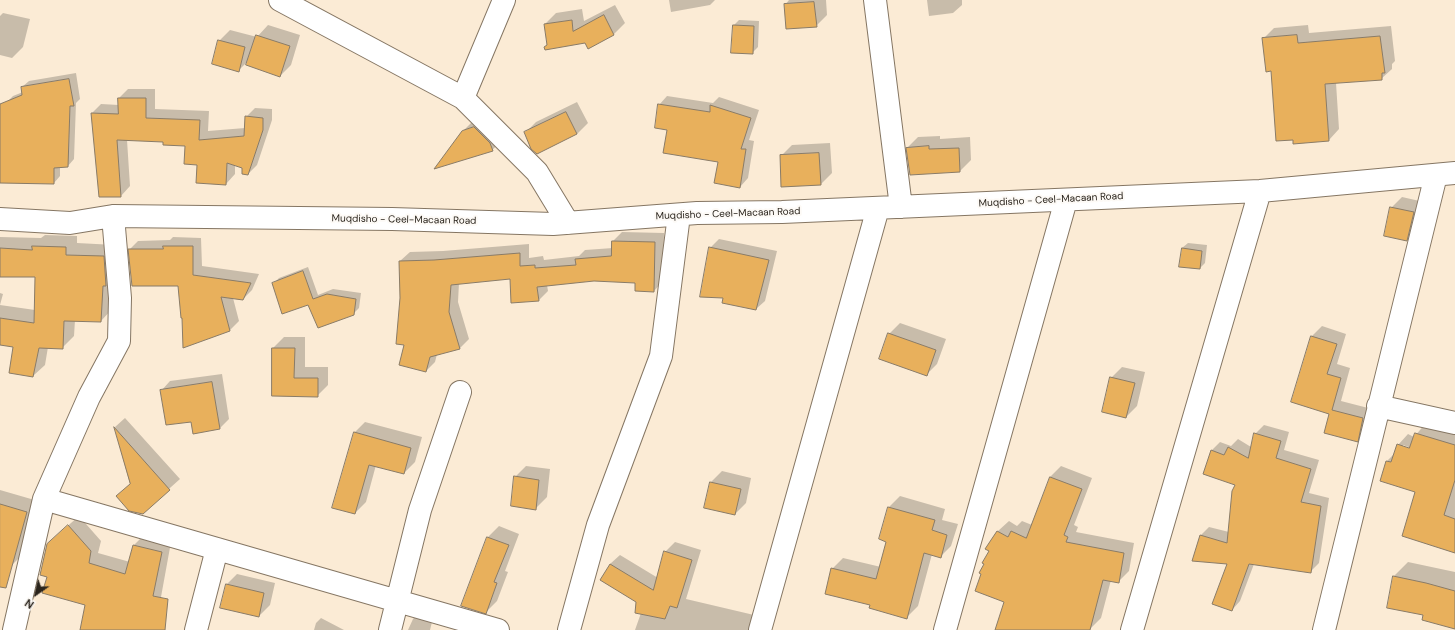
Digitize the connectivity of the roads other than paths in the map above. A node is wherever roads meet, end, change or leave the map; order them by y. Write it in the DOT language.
graph roads {
  1 [pos="280,0"];
  2 [pos="504,0"];
  3 [pos="874,0"];
  4 [pos="463,98"];
  5 [pos="1445,174"];
  6 [pos="1260,191"];
  7 [pos="1066,200"];
  8 [pos="901,207"];
  9 [pos="878,208"];
  10 [pos="679,214"];
  11 [pos="113,216"];
  12 [pos="0,219"];
  13 [pos="568,222"];
  14 [pos="460,392"];
  15 [pos="1378,406"];
  16 [pos="1455,423"];
  17 [pos="44,499"];
  18 [pos="217,549"];
  19 [pos="398,601"];
  20 [pos="14,630"];
  21 [pos="196,630"];
  22 [pos="390,630"];
  23 [pos="498,630"];
  24 [pos="569,630"];
  25 [pos="760,630"];
  26 [pos="945,630"];
  27 [pos="1132,630"];
  28 [pos="1324,630"];
  1 -- 4 [label="street"];
  2 -- 4 [label="street"];
  3 -- 8 [label="street"];
  4 -- 13 [label="street"];
  5 -- 6 [label="street, Muqdisho - Ceel-Macaan Road"];
  5 -- 15 [label="street"];
  6 -- 7 [label="street, Muqdisho - Ceel-Macaan Road"];
  6 -- 27 [label="street"];
  7 -- 8 [label="street, Muqdisho - Ceel-Macaan Road"];
  7 -- 26 [label="street"];
  8 -- 9 [label="street, Muqdisho - Ceel-Macaan Road"];
  9 -- 10 [label="street, Muqdisho - Ceel-Macaan Road"];
  9 -- 25 [label="street"];
  10 -- 13 [label="street, Muqdisho - Ceel-Macaan Road"];
  10 -- 24 [label="street"];
  11 -- 12 [label="street, Muqdisho - Ceel-Macaan Road"];
  11 -- 13 [label="street, Muqdisho - Ceel-Macaan Road"];
  11 -- 17 [label="street"];
  14 -- 19 [label="street"];
  15 -- 16 [label="street"];
  15 -- 28 [label="street"];
  17 -- 18 [label="street"];
  17 -- 20 [label="street"];
  18 -- 19 [label="street"];
  18 -- 21 [label="street"];
  19 -- 22 [label="street"];
  19 -- 23 [label="street"];
}
